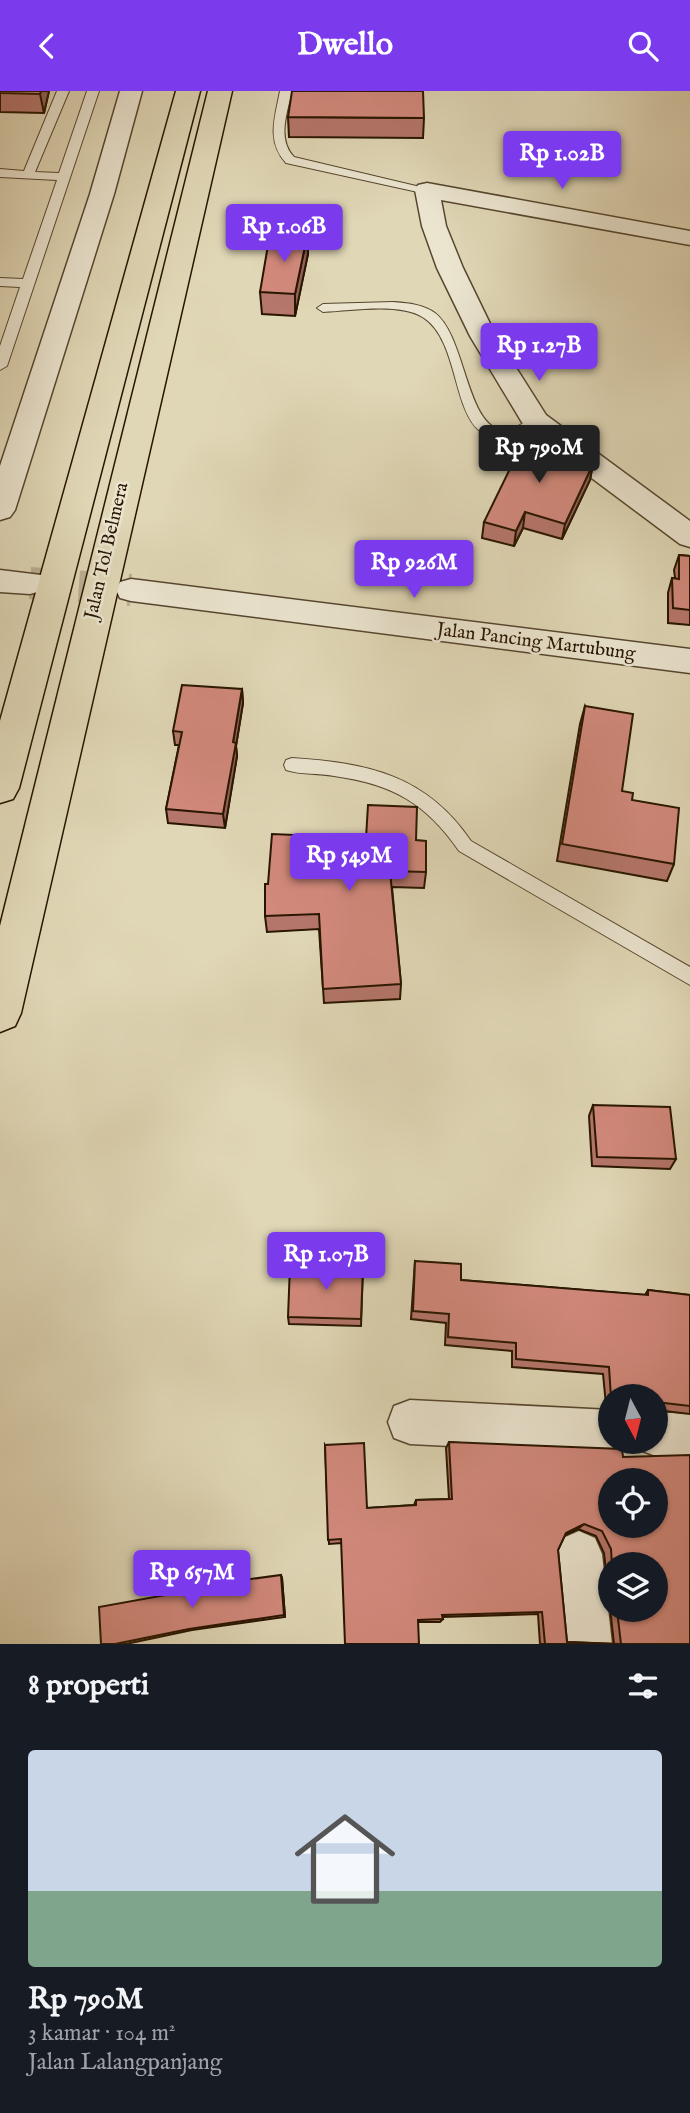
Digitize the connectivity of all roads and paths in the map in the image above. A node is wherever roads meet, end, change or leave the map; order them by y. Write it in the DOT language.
graph roads {
  1 [pos="63,91"];
  2 [pos="93,91"];
  3 [pos="131,91"];
  4 [pos="188,91"];
  5 [pos="220,91"];
  6 [pos="286,91"];
  7 [pos="0,173"];
  8 [pos="28,175"];
  9 [pos="64,177"];
  10 [pos="427,190"];
  11 [pos="690,238"];
  12 [pos="0,282"];
  13 [pos="28,283"];
  14 [pos="323,309"];
  15 [pos="0,366"];
  16 [pos="536,422"];
  17 [pos="0,510"];
  18 [pos="690,536"];
  19 [pos="0,581"];
  20 [pos="30,583"];
  21 [pos="131,590"];
  22 [pos="690,661"];
  23 [pos="292,765"];
  24 [pos="0,788"];
  25 [pos="690,977"];
  26 [pos="0,1013"];
  27 [pos="410,1422"];
  28 [pos="598,1431"];
  29 [pos="668,1435"];
  30 [pos="690,1436"];
  31 [pos="579,1554"];
  32 [pos="588,1644"];
  1 -- 8 [label="lane"];
  2 -- 9 [label="lane"];
  3 -- 17 [label="street"];
  4 -- 24 [label="highway, Jalan Tol Belmera"];
  5 -- 26 [label="highway, Jalan Tol Belmera"];
  6 -- 10 [label="lane"];
  7 -- 8 [label="lane"];
  8 -- 9 [label="lane"];
  9 -- 13 [label="lane"];
  10 -- 11 [label="street"];
  10 -- 16 [label="street"];
  12 -- 13 [label="lane"];
  13 -- 15 [label="lane"];
  14 -- 16 [label="lane"];
  16 -- 18 [label="street"];
  19 -- 20 [label="street"];
  21 -- 22 [label="street, Jalan Pancing Martubung"];
  23 -- 25 [label="lane"];
  27 -- 28 [label="street"];
  29 -- 30 [label="street"];
  31 -- 32 [label="street"];
}
